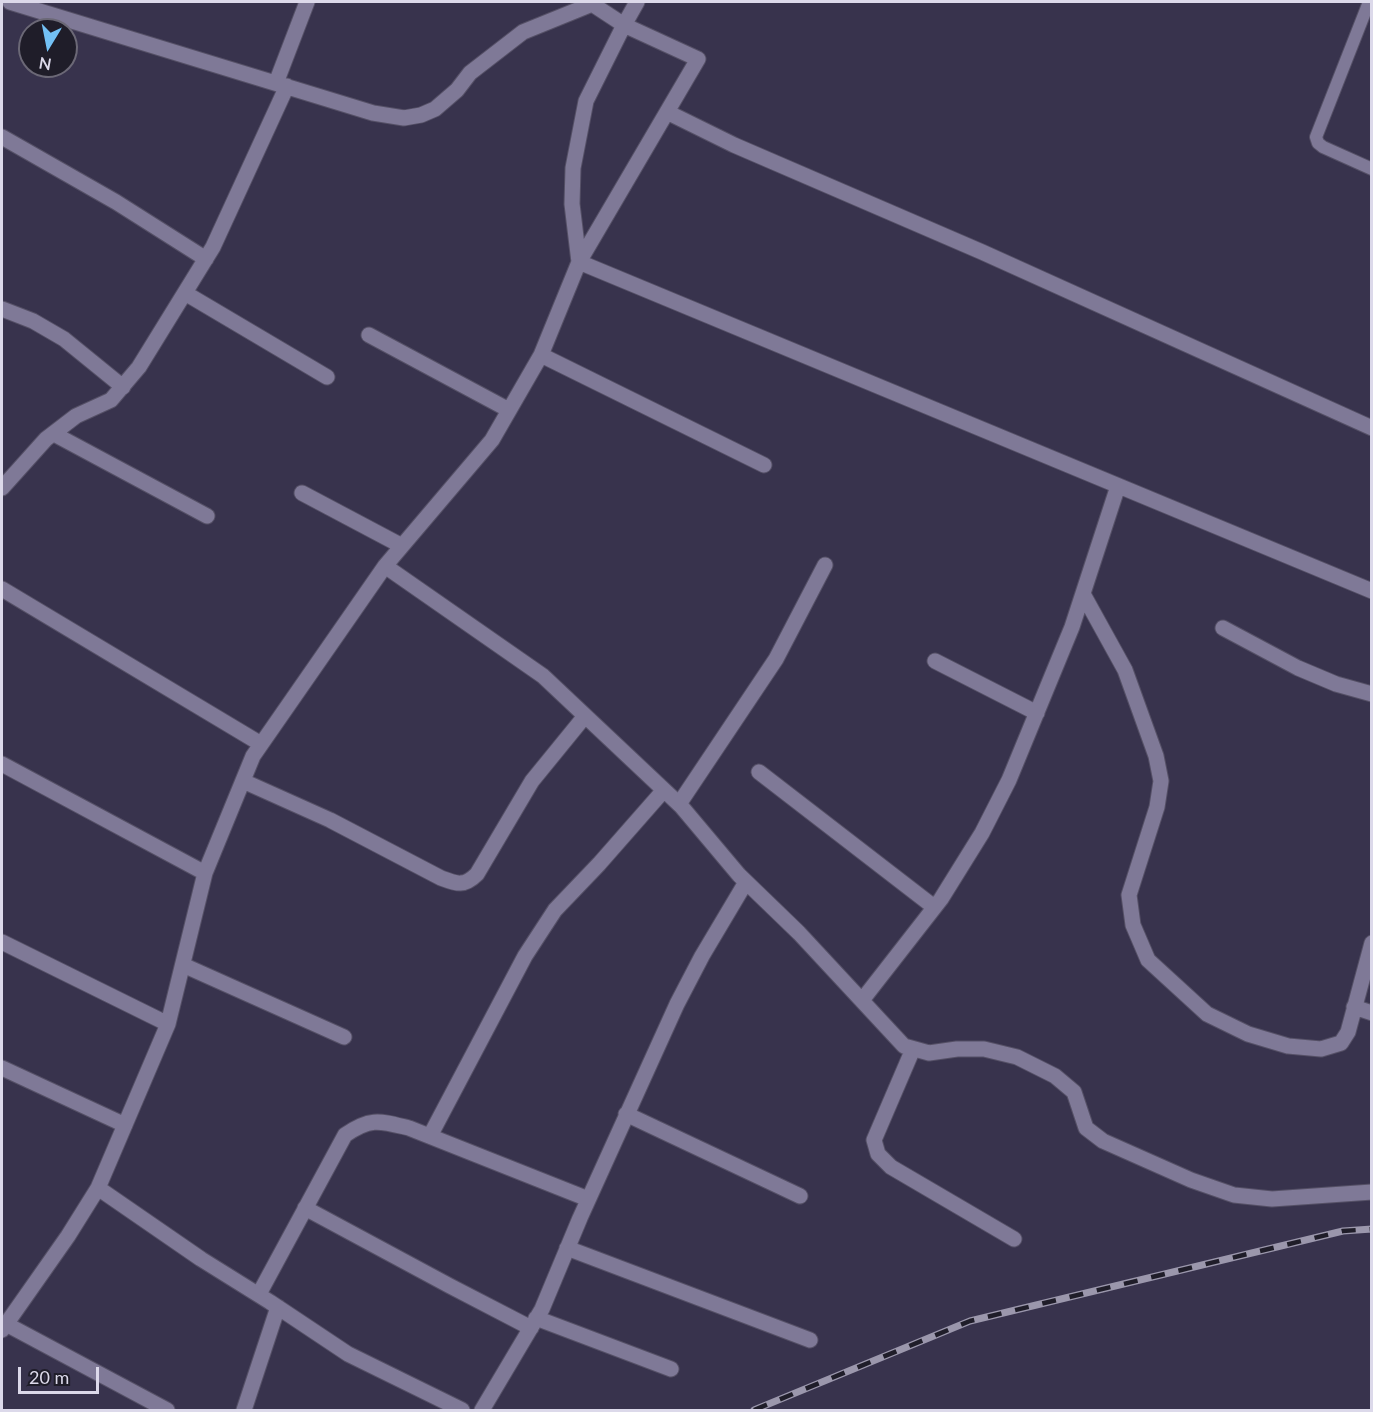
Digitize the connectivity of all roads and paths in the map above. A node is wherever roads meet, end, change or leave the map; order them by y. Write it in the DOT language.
graph roads {
  1 [pos="10,2"];
  2 [pos="307,2"];
  3 [pos="637,2"];
  4 [pos="1369,2"];
  5 [pos="590,3"];
  6 [pos="624,24"];
  7 [pos="281,84"];
  8 [pos="667,112"];
  9 [pos="2,137"];
  10 [pos="1371,169"];
  11 [pos="206,259"];
  12 [pos="579,262"];
  13 [pos="185,293"];
  14 [pos="2,309"];
  15 [pos="369,335"];
  16 [pos="541,355"];
  17 [pos="327,377"];
  18 [pos="123,387"];
  19 [pos="509,410"];
  20 [pos="1371,428"];
  21 [pos="54,434"];
  22 [pos="764,465"];
  23 [pos="1118,486"];
  24 [pos="2,488"];
  25 [pos="302,493"];
  26 [pos="207,516"];
  27 [pos="402,546"];
  28 [pos="825,565"];
  29 [pos="385,566"];
  30 [pos="2,589"];
  31 [pos="1371,591"];
  32 [pos="1083,594"];
  33 [pos="1223,628"];
  34 [pos="935,661"];
  35 [pos="1371,694"];
  36 [pos="1037,713"];
  37 [pos="585,716"];
  38 [pos="261,744"];
  39 [pos="2,764"];
  40 [pos="759,772"];
  41 [pos="243,781"];
  42 [pos="664,790"];
  43 [pos="679,804"];
  44 [pos="205,873"];
  45 [pos="746,882"];
  46 [pos="934,907"];
  47 [pos="2,942"];
  48 [pos="1370,952"];
  49 [pos="183,965"];
  50 [pos="863,999"];
  51 [pos="1354,1007"];
  52 [pos="1371,1013"];
  53 [pos="168,1024"];
  54 [pos="344,1037"];
  55 [pos="913,1049"];
  56 [pos="2,1068"];
  57 [pos="626,1114"];
  58 [pos="125,1125"];
  59 [pos="430,1136"];
  60 [pos="98,1188"];
  61 [pos="1371,1192"];
  62 [pos="800,1196"];
  63 [pos="588,1199"];
  64 [pos="305,1208"];
  65 [pos="1014,1239"];
  66 [pos="567,1248"];
  67 [pos="258,1294"];
  68 [pos="278,1307"];
  69 [pos="534,1323"];
  70 [pos="4,1327"];
  71 [pos="810,1341"];
  72 [pos="671,1369"];
  73 [pos="167,1410"];
  74 [pos="244,1410"];
  75 [pos="462,1410"];
  76 [pos="482,1410"];
  1 -- 7 [label="street"];
  2 -- 7 [label="street"];
  3 -- 6 [label="street"];
  4 -- 10 [label="lane"];
  5 -- 6 [label="street"];
  5 -- 7 [label="street"];
  6 -- 8 [label="street"];
  6 -- 12 [label="street"];
  7 -- 11 [label="street"];
  8 -- 12 [label="street"];
  8 -- 20 [label="street"];
  9 -- 11 [label="street"];
  11 -- 13 [label="street"];
  12 -- 16 [label="street"];
  12 -- 23 [label="street"];
  13 -- 17 [label="street"];
  13 -- 18 [label="street"];
  14 -- 18 [label="street"];
  15 -- 19 [label="street"];
  16 -- 19 [label="street"];
  16 -- 22 [label="street"];
  18 -- 21 [label="street"];
  19 -- 27 [label="street"];
  21 -- 24 [label="street"];
  21 -- 26 [label="street"];
  23 -- 31 [label="street"];
  23 -- 32 [label="street"];
  25 -- 27 [label="street"];
  27 -- 29 [label="street"];
  28 -- 43 [label="street"];
  29 -- 37 [label="street"];
  29 -- 38 [label="street"];
  30 -- 38 [label="street"];
  32 -- 36 [label="street"];
  32 -- 51 [label="street"];
  33 -- 35 [label="street"];
  34 -- 36 [label="street"];
  36 -- 46 [label="street"];
  37 -- 41 [label="street"];
  37 -- 42 [label="street"];
  38 -- 41 [label="street"];
  39 -- 44 [label="street"];
  40 -- 46 [label="street"];
  41 -- 44 [label="street"];
  42 -- 43 [label="street"];
  42 -- 59 [label="street"];
  43 -- 45 [label="street"];
  44 -- 49 [label="street"];
  45 -- 50 [label="street"];
  45 -- 57 [label="street"];
  46 -- 50 [label="street"];
  47 -- 53 [label="street"];
  48 -- 51 [label="street"];
  49 -- 53 [label="street"];
  49 -- 54 [label="street"];
  50 -- 55 [label="street"];
  51 -- 52 [label="street"];
  53 -- 58 [label="street"];
  55 -- 61 [label="street"];
  55 -- 65 [label="street"];
  56 -- 58 [label="street"];
  57 -- 62 [label="street"];
  57 -- 63 [label="street"];
  58 -- 60 [label="street"];
  59 -- 63 [label="street"];
  59 -- 64 [label="street"];
  60 -- 67 [label="street"];
  60 -- 70 [label="street"];
  63 -- 66 [label="street"];
  64 -- 67 [label="street"];
  64 -- 69 [label="street"];
  66 -- 69 [label="street"];
  66 -- 71 [label="street"];
  67 -- 68 [label="street"];
  68 -- 74 [label="street"];
  68 -- 75 [label="street"];
  69 -- 72 [label="street"];
  69 -- 76 [label="street"];
  70 -- 73 [label="street"];
}
